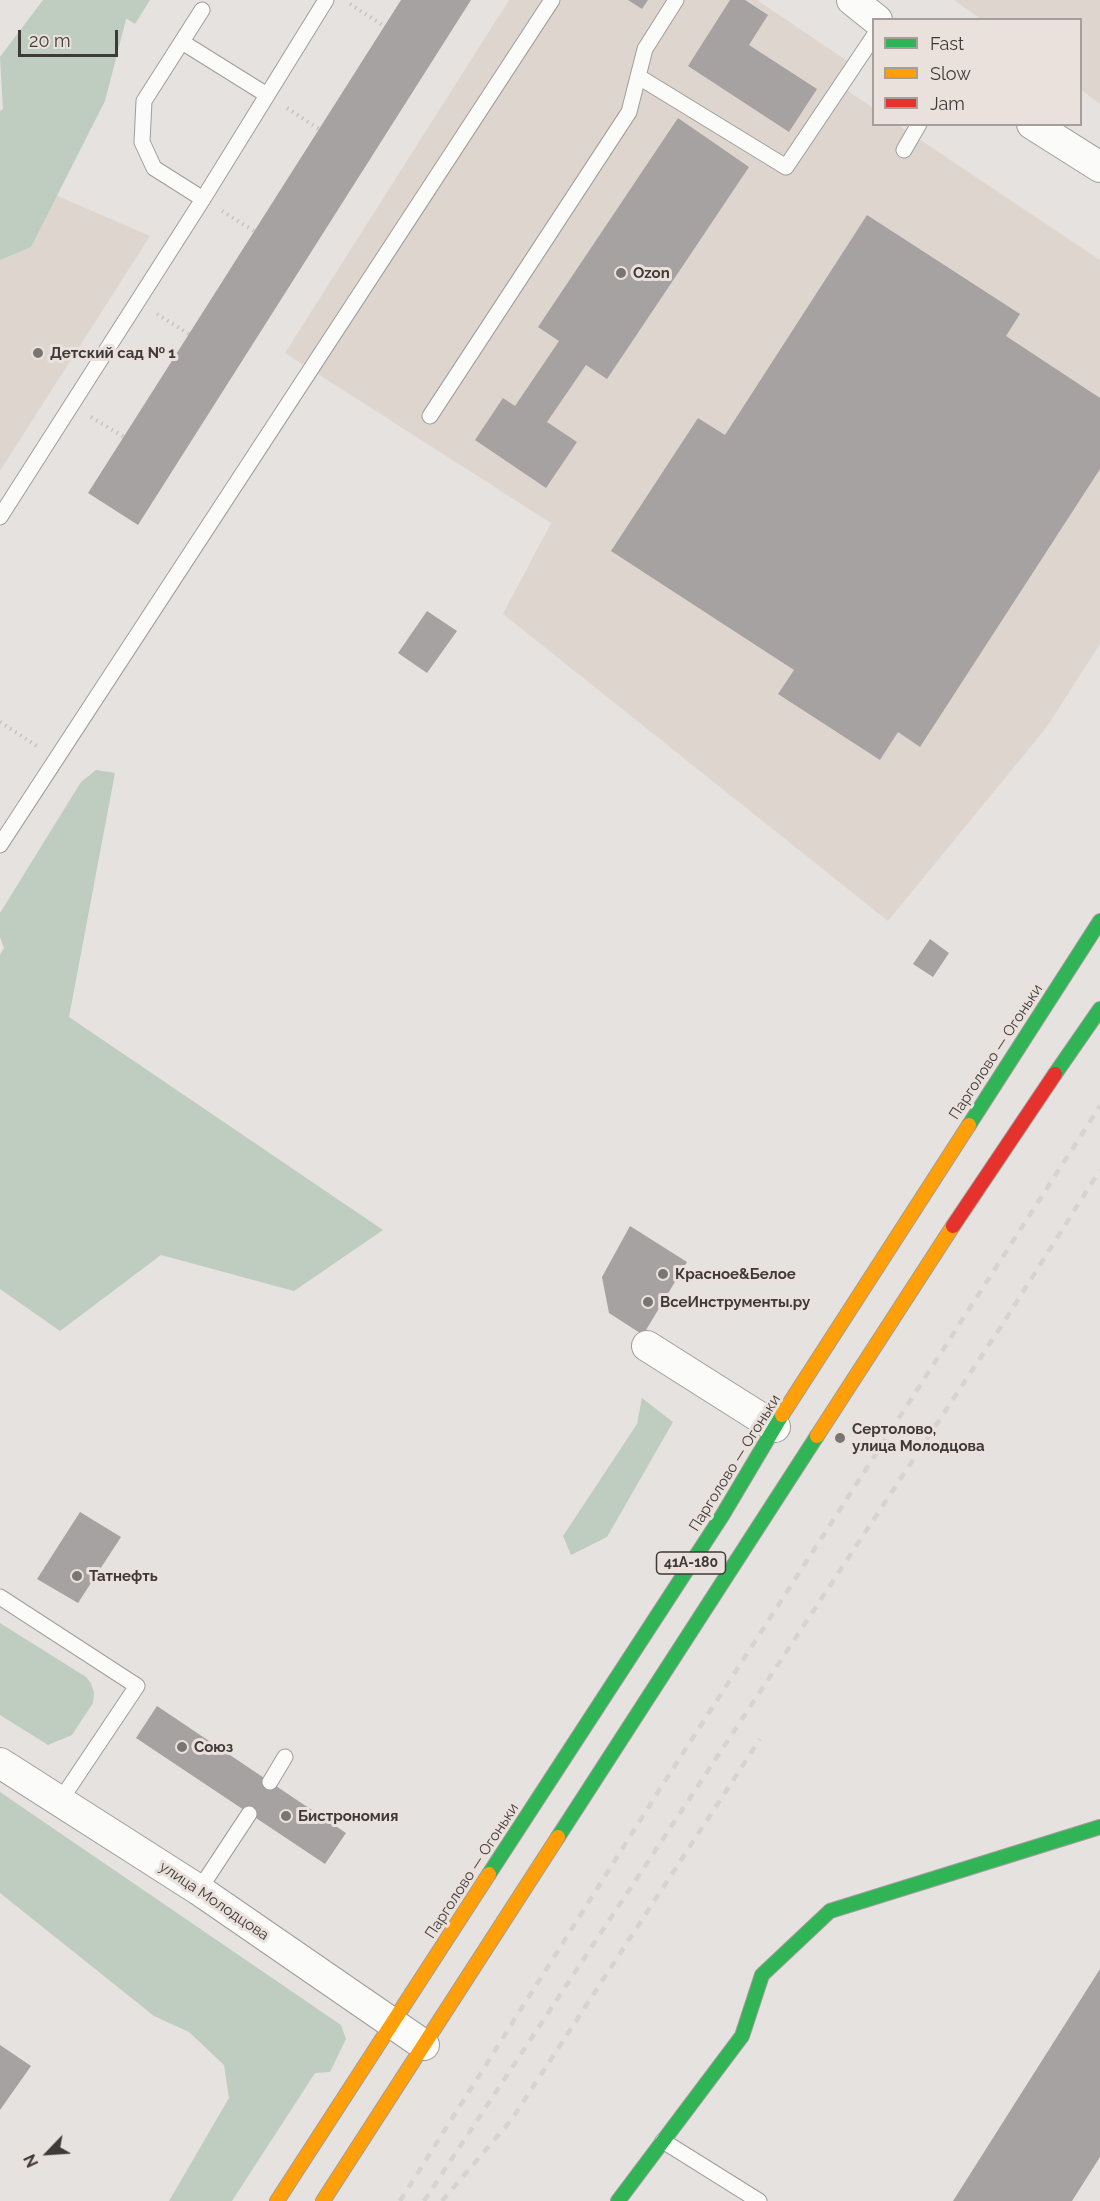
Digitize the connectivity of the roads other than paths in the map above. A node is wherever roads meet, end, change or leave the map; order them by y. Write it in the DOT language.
graph roads {
  1 [pos="326,0"];
  2 [pos="552,0"];
  3 [pos="676,0"];
  4 [pos="852,0"];
  5 [pos="202,10"];
  6 [pos="874,18"];
  7 [pos="872,38"];
  8 [pos="182,42"];
  9 [pos="639,77"];
  10 [pos="267,95"];
  11 [pos="918,126"];
  12 [pos="1035,126"];
  13 [pos="904,150"];
  14 [pos="1100,167"];
  15 [pos="203,199"];
  16 [pos="430,416"];
  17 [pos="0,517"];
  18 [pos="0,845"];
  19 [pos="1100,921"];
  20 [pos="1100,1009"];
  21 [pos="647,1346"];
  22 [pos="775,1427"];
  23 [pos="0,1598"];
  24 [pos="285,1757"];
  25 [pos="0,1763"];
  26 [pos="270,1782"];
  27 [pos="60,1801"];
  28 [pos="249,1814"];
  29 [pos="1100,1827"];
  30 [pos="199,1890"];
  31 [pos="393,2024"];
  32 [pos="424,2045"];
  33 [pos="663,2141"];
  34 [pos="277,2201"];
  35 [pos="323,2201"];
  36 [pos="618,2201"];
  37 [pos="759,2201"];
  1 -- 10 [label="lane"];
  2 -- 18 [label="lane"];
  3 -- 9 [label="lane"];
  4 -- 6 [label="street"];
  5 -- 8 [label="lane"];
  7 -- 9 [label="lane"];
  8 -- 10 [label="lane"];
  8 -- 15 [label="lane"];
  9 -- 16 [label="lane"];
  10 -- 15 [label="lane"];
  11 -- 13 [label="lane"];
  12 -- 14 [label="street"];
  15 -- 17 [label="lane"];
  19 -- 22 [label="main road, Парголово — Огоньки / 41А-180"];
  20 -- 32 [label="main road, 41А-180"];
  21 -- 22 [label="street"];
  22 -- 31 [label="main road, Парголово — Огоньки / 41А-180"];
  23 -- 27 [label="lane"];
  24 -- 26 [label="lane"];
  25 -- 27 [label="street, улица Молодцова"];
  27 -- 30 [label="street, улица Молодцова"];
  28 -- 30 [label="lane"];
  29 -- 33 [label="main road"];
  30 -- 31 [label="street, улица Молодцова"];
  31 -- 32 [label="street, улица Молодцова"];
  31 -- 34 [label="main road, Парголово — Огоньки / 41А-180"];
  32 -- 35 [label="main road, 41А-180"];
  33 -- 36 [label="main road"];
  33 -- 37 [label="lane"];
}
